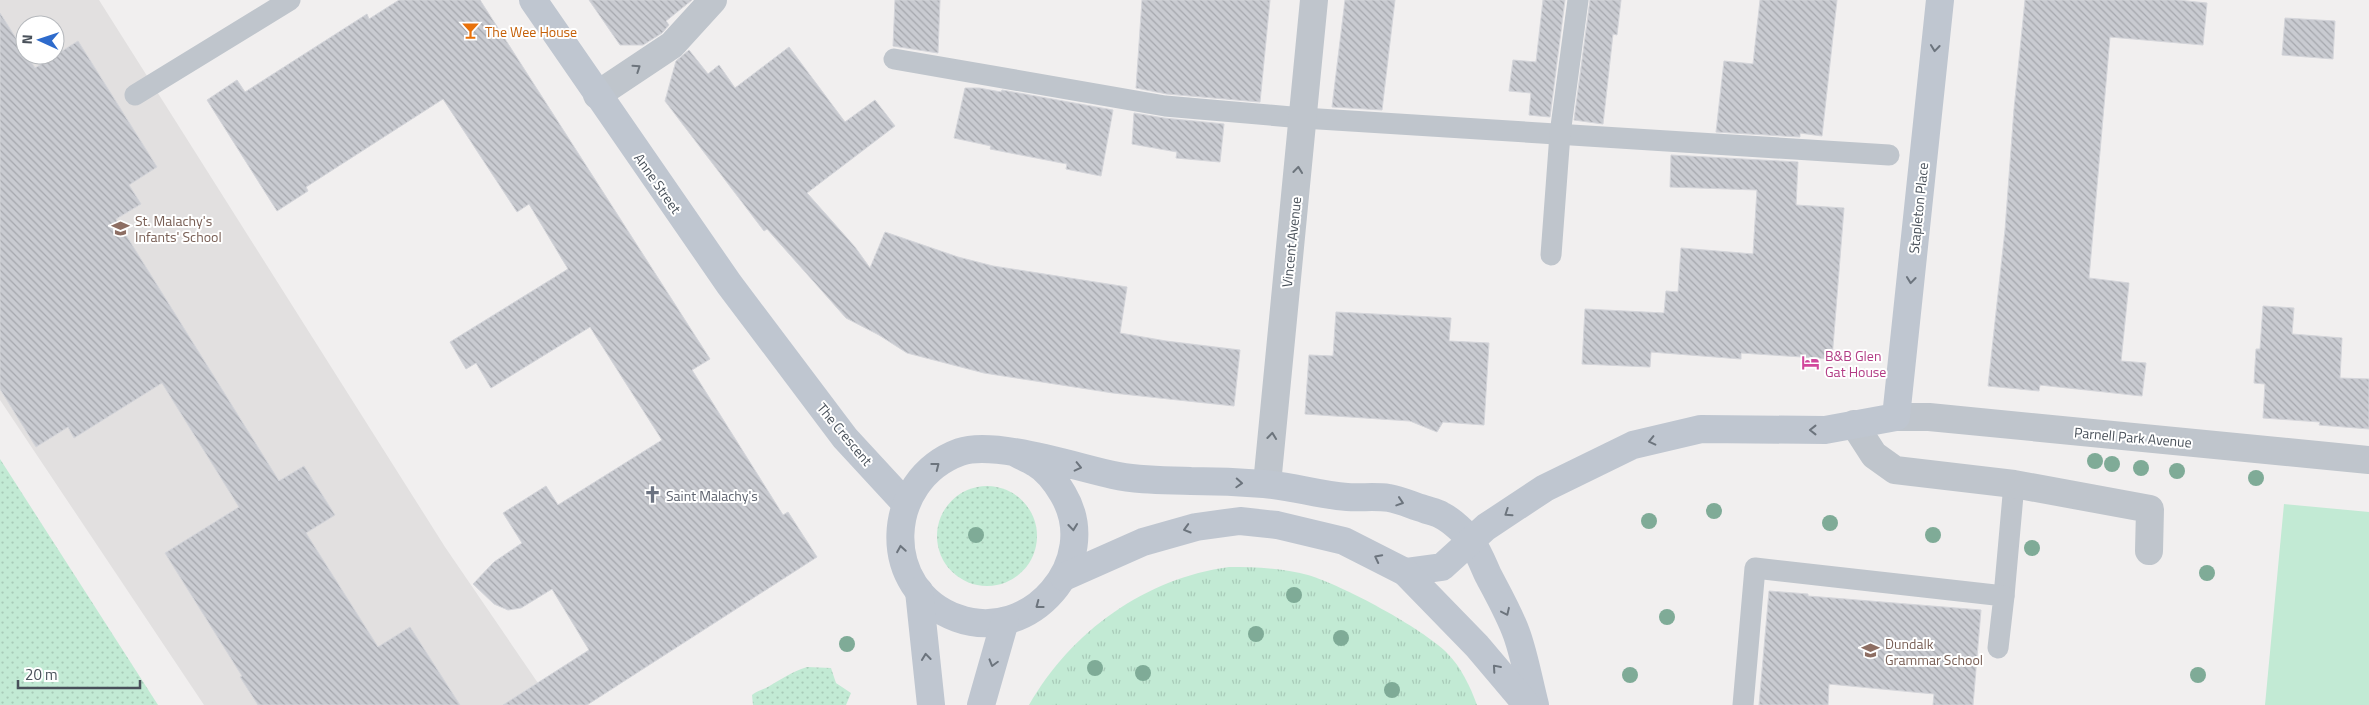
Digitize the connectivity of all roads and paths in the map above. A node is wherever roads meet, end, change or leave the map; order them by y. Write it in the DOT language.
graph roads {
  1 [pos="290,0"];
  2 [pos="533,0"];
  3 [pos="713,0"];
  4 [pos="1314,0"];
  5 [pos="1578,0"];
  6 [pos="1940,0"];
  7 [pos="894,59"];
  8 [pos="135,95"];
  9 [pos="597,96"];
  10 [pos="1303,118"];
  11 [pos="1560,134"];
  12 [pos="1888,155"];
  13 [pos="1551,256"];
  14 [pos="788,362"];
  15 [pos="1896,417"];
  16 [pos="1854,424"];
  17 [pos="1014,452"];
  18 [pos="2369,460"];
  19 [pos="1268,484"];
  20 [pos="2014,484"];
  21 [pos="905,503"];
  22 [pos="1471,540"];
  23 [pos="2149,551"];
  24 [pos="1405,572"];
  25 [pos="1064,577"];
  26 [pos="919,591"];
  27 [pos="2004,596"];
  28 [pos="1005,621"];
  29 [pos="1998,648"];
  30 [pos="931,705"];
  31 [pos="981,705"];
  32 [pos="1527,705"];
  33 [pos="1535,705"];
  34 [pos="1743,705"];
  1 -- 8 [label="lane"];
  2 -- 9 [label="main road, Anne Street"];
  9 -- 3 [label="street, one-way"];
  4 -- 10 [label="street, Vincent Avenue"];
  5 -- 11 [label="lane"];
  6 -- 15 [label="main road, Stapleton Place, one-way"];
  7 -- 10 [label="lane"];
  9 -- 14 [label="main road, Anne Street"];
  10 -- 11 [label="lane"];
  19 -- 10 [label="street, Vincent Avenue, one-way"];
  11 -- 12 [label="lane"];
  11 -- 13 [label="lane"];
  14 -- 21 [label="main road, The Crescent"];
  15 -- 16 [label="main road"];
  15 -- 18 [label="street, Parnell Park Avenue"];
  16 -- 20 [label="street"];
  16 -- 22 [label="main road, one-way"];
  17 -- 19 [label="main road, one-way"];
  21 -- 17 [label="main road, one-way"];
  17 -- 25 [label="main road, one-way"];
  19 -- 22 [label="main road, one-way"];
  20 -- 23 [label="street"];
  20 -- 27 [label="lane"];
  26 -- 21 [label="main road, one-way"];
  22 -- 24 [label="main road"];
  22 -- 33 [label="main road, one-way"];
  24 -- 25 [label="main road, one-way"];
  32 -- 24 [label="main road, one-way"];
  25 -- 28 [label="main road, one-way"];
  26 -- 28 [label="main road"];
  30 -- 26 [label="main road, one-way"];
  27 -- 29 [label="lane"];
  27 -- 34 [label="lane"];
  28 -- 31 [label="main road, one-way"];
}
